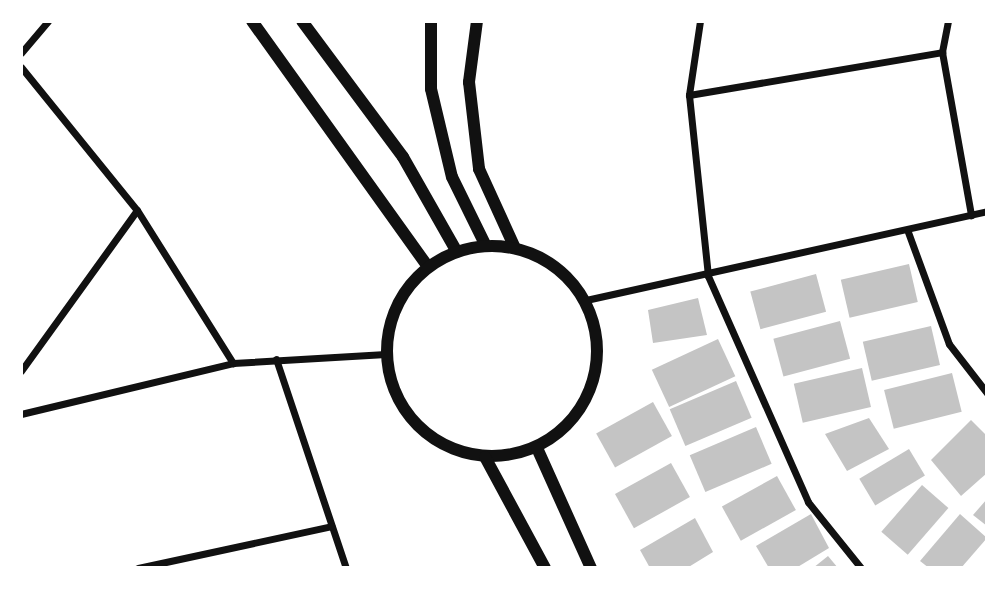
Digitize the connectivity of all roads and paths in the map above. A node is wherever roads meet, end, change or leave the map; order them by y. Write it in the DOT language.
graph roads {
  1 [pos="48,21"];
  2 [pos="252,21"];
  3 [pos="302,21"];
  4 [pos="431,21"];
  5 [pos="477,21"];
  6 [pos="700,21"];
  7 [pos="948,21"];
  8 [pos="942,52"];
  9 [pos="21,53"];
  10 [pos="21,67"];
  11 [pos="689,95"];
  12 [pos="137,210"];
  13 [pos="987,211"];
  14 [pos="971,215"];
  15 [pos="908,232"];
  16 [pos="486,246"];
  17 [pos="515,248"];
  18 [pos="457,251"];
  19 [pos="428,267"];
  20 [pos="708,276"];
  21 [pos="586,300"];
  22 [pos="386,354"];
  23 [pos="276,359"];
  24 [pos="233,363"];
  25 [pos="21,371"];
  26 [pos="987,393"];
  27 [pos="21,414"];
  28 [pos="537,448"];
  29 [pos="485,457"];
  30 [pos="332,526"];
  31 [pos="184,558"];
  32 [pos="138,568"];
  33 [pos="188,568"];
  34 [pos="346,568"];
  35 [pos="545,568"];
  36 [pos="591,568"];
  37 [pos="861,568"];
  1 -- 9 [label="street"];
  2 -- 19 [label="street"];
  3 -- 18 [label="street"];
  4 -- 16 [label="street"];
  5 -- 17 [label="street"];
  6 -- 11 [label="street"];
  7 -- 8 [label="street"];
  8 -- 11 [label="street"];
  8 -- 14 [label="street"];
  10 -- 12 [label="street"];
  11 -- 20 [label="street"];
  12 -- 24 [label="street"];
  12 -- 25 [label="street"];
  13 -- 14 [label="street"];
  14 -- 15 [label="street"];
  15 -- 20 [label="street"];
  15 -- 26 [label="street"];
  16 -- 17 [label="street"];
  16 -- 18 [label="street"];
  17 -- 21 [label="street"];
  18 -- 19 [label="street"];
  19 -- 22 [label="street"];
  20 -- 21 [label="street"];
  20 -- 37 [label="street"];
  21 -- 28 [label="street"];
  22 -- 23 [label="street"];
  22 -- 29 [label="street"];
  23 -- 24 [label="street"];
  23 -- 30 [label="street"];
  24 -- 27 [label="street"];
  28 -- 29 [label="street"];
  28 -- 36 [label="street"];
  29 -- 35 [label="street"];
  30 -- 31 [label="street"];
  30 -- 34 [label="street"];
  31 -- 32 [label="street"];
  31 -- 33 [label="street"];
}
